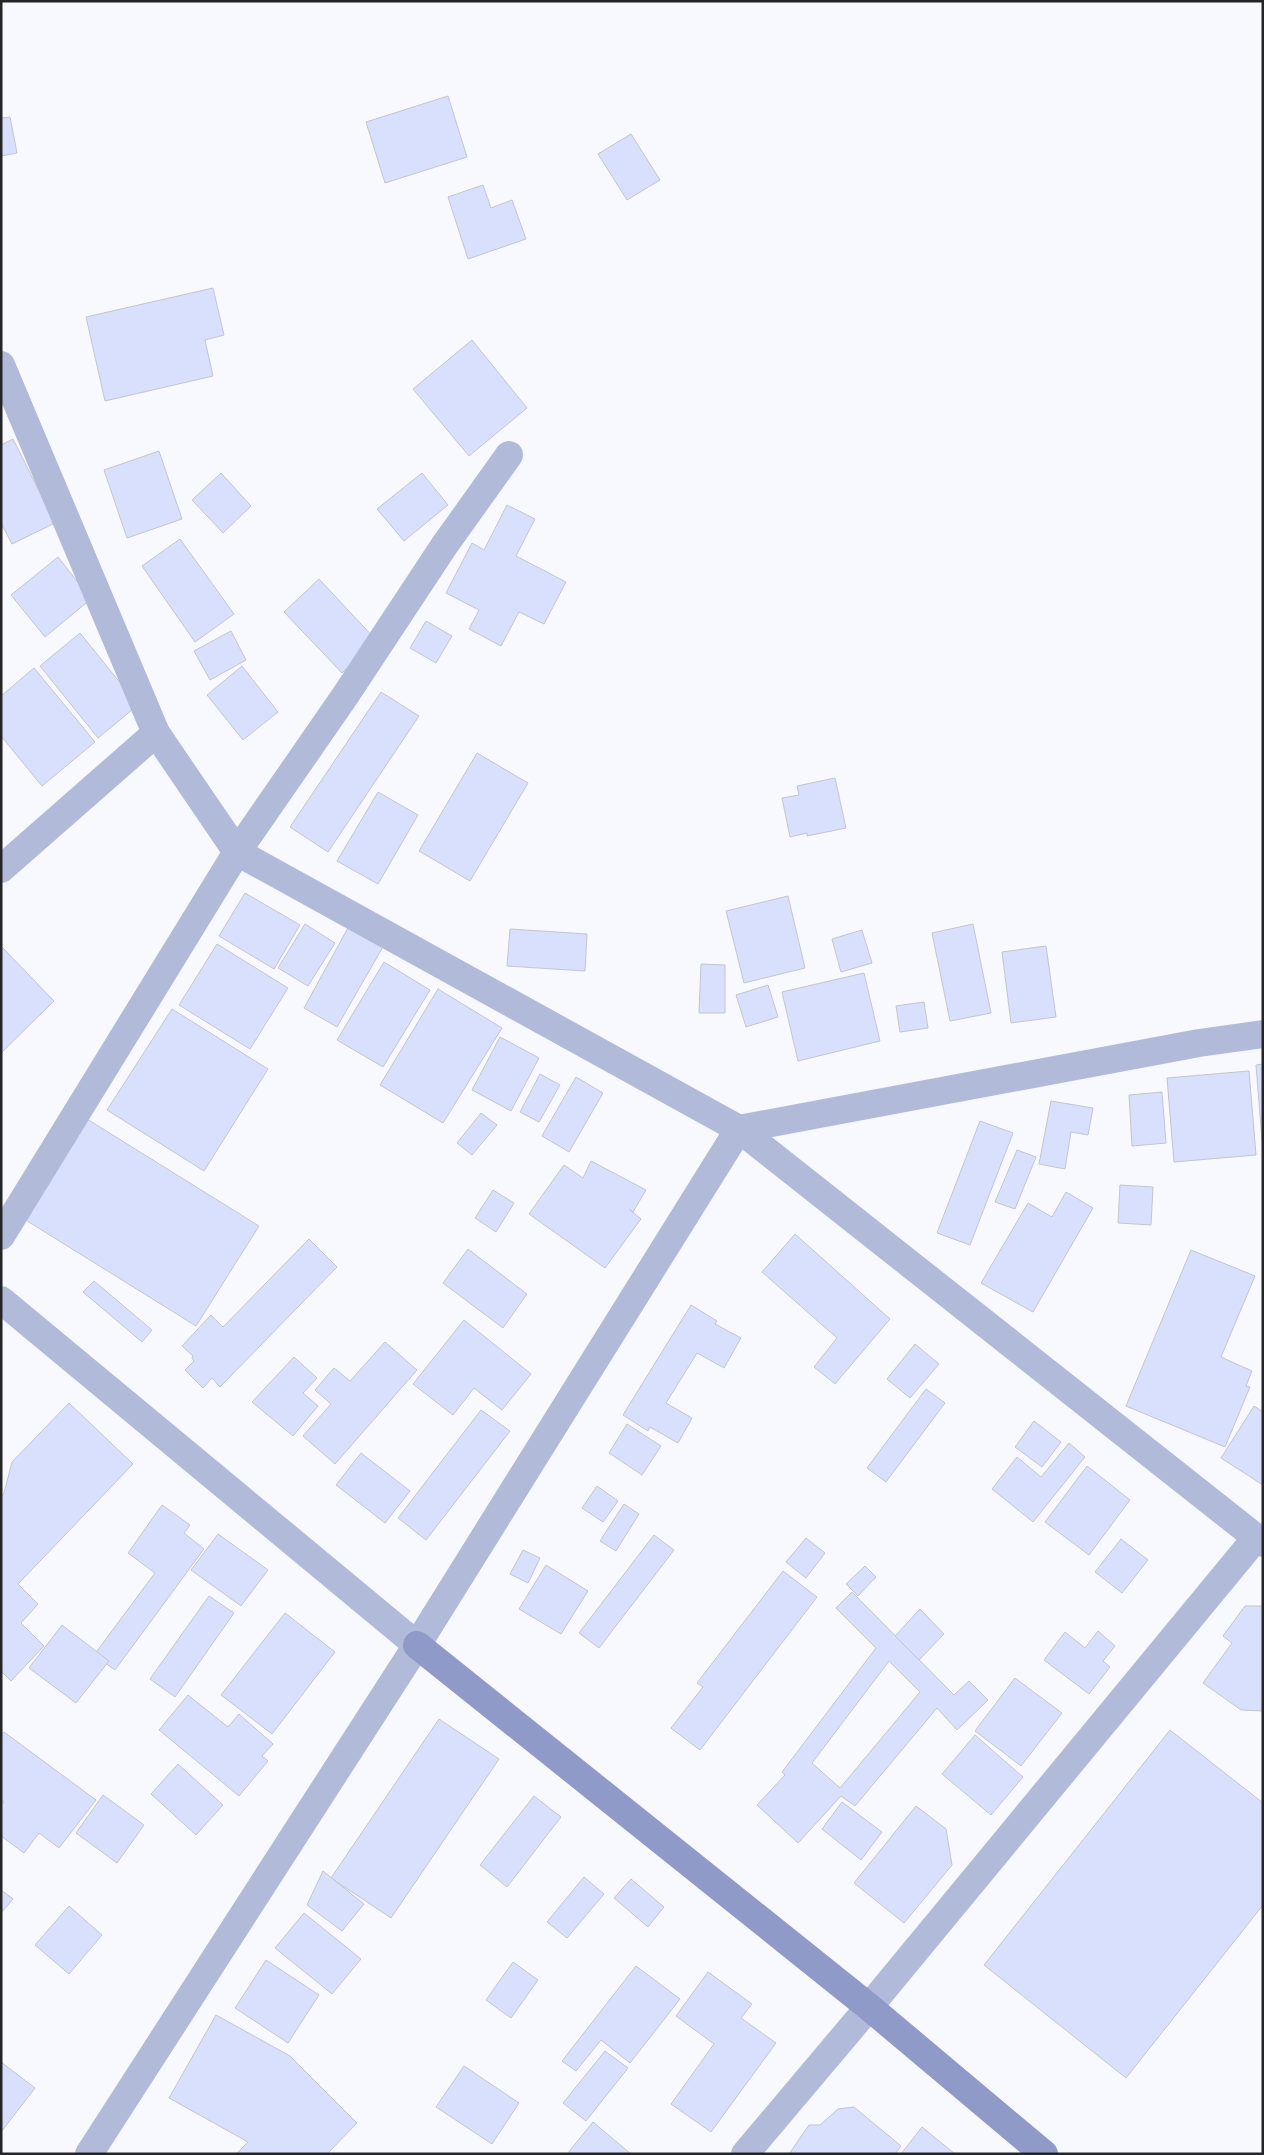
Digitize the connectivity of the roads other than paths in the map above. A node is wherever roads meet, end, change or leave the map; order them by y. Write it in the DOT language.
graph roads {
  1 [pos="1,365"];
  2 [pos="509,455"];
  3 [pos="156,733"];
  4 [pos="237,852"];
  5 [pos="1,869"];
  6 [pos="1263,1034"];
  7 [pos="739,1129"];
  8 [pos="1,1236"];
  9 [pos="1,1300"];
  10 [pos="1260,1541"];
  11 [pos="417,1644"];
  12 [pos="869,2007"];
  13 [pos="89,2154"];
  14 [pos="745,2154"];
  15 [pos="1044,2154"];
  1 -- 3 [label="street"];
  2 -- 4 [label="street"];
  3 -- 4 [label="street"];
  3 -- 5 [label="street"];
  4 -- 7 [label="street"];
  4 -- 8 [label="street"];
  6 -- 7 [label="street"];
  7 -- 10 [label="street"];
  7 -- 11 [label="street"];
  9 -- 11 [label="street"];
  10 -- 12 [label="street"];
  11 -- 12 [label="street"];
  11 -- 13 [label="street"];
  12 -- 14 [label="street"];
  12 -- 15 [label="street"];
}
